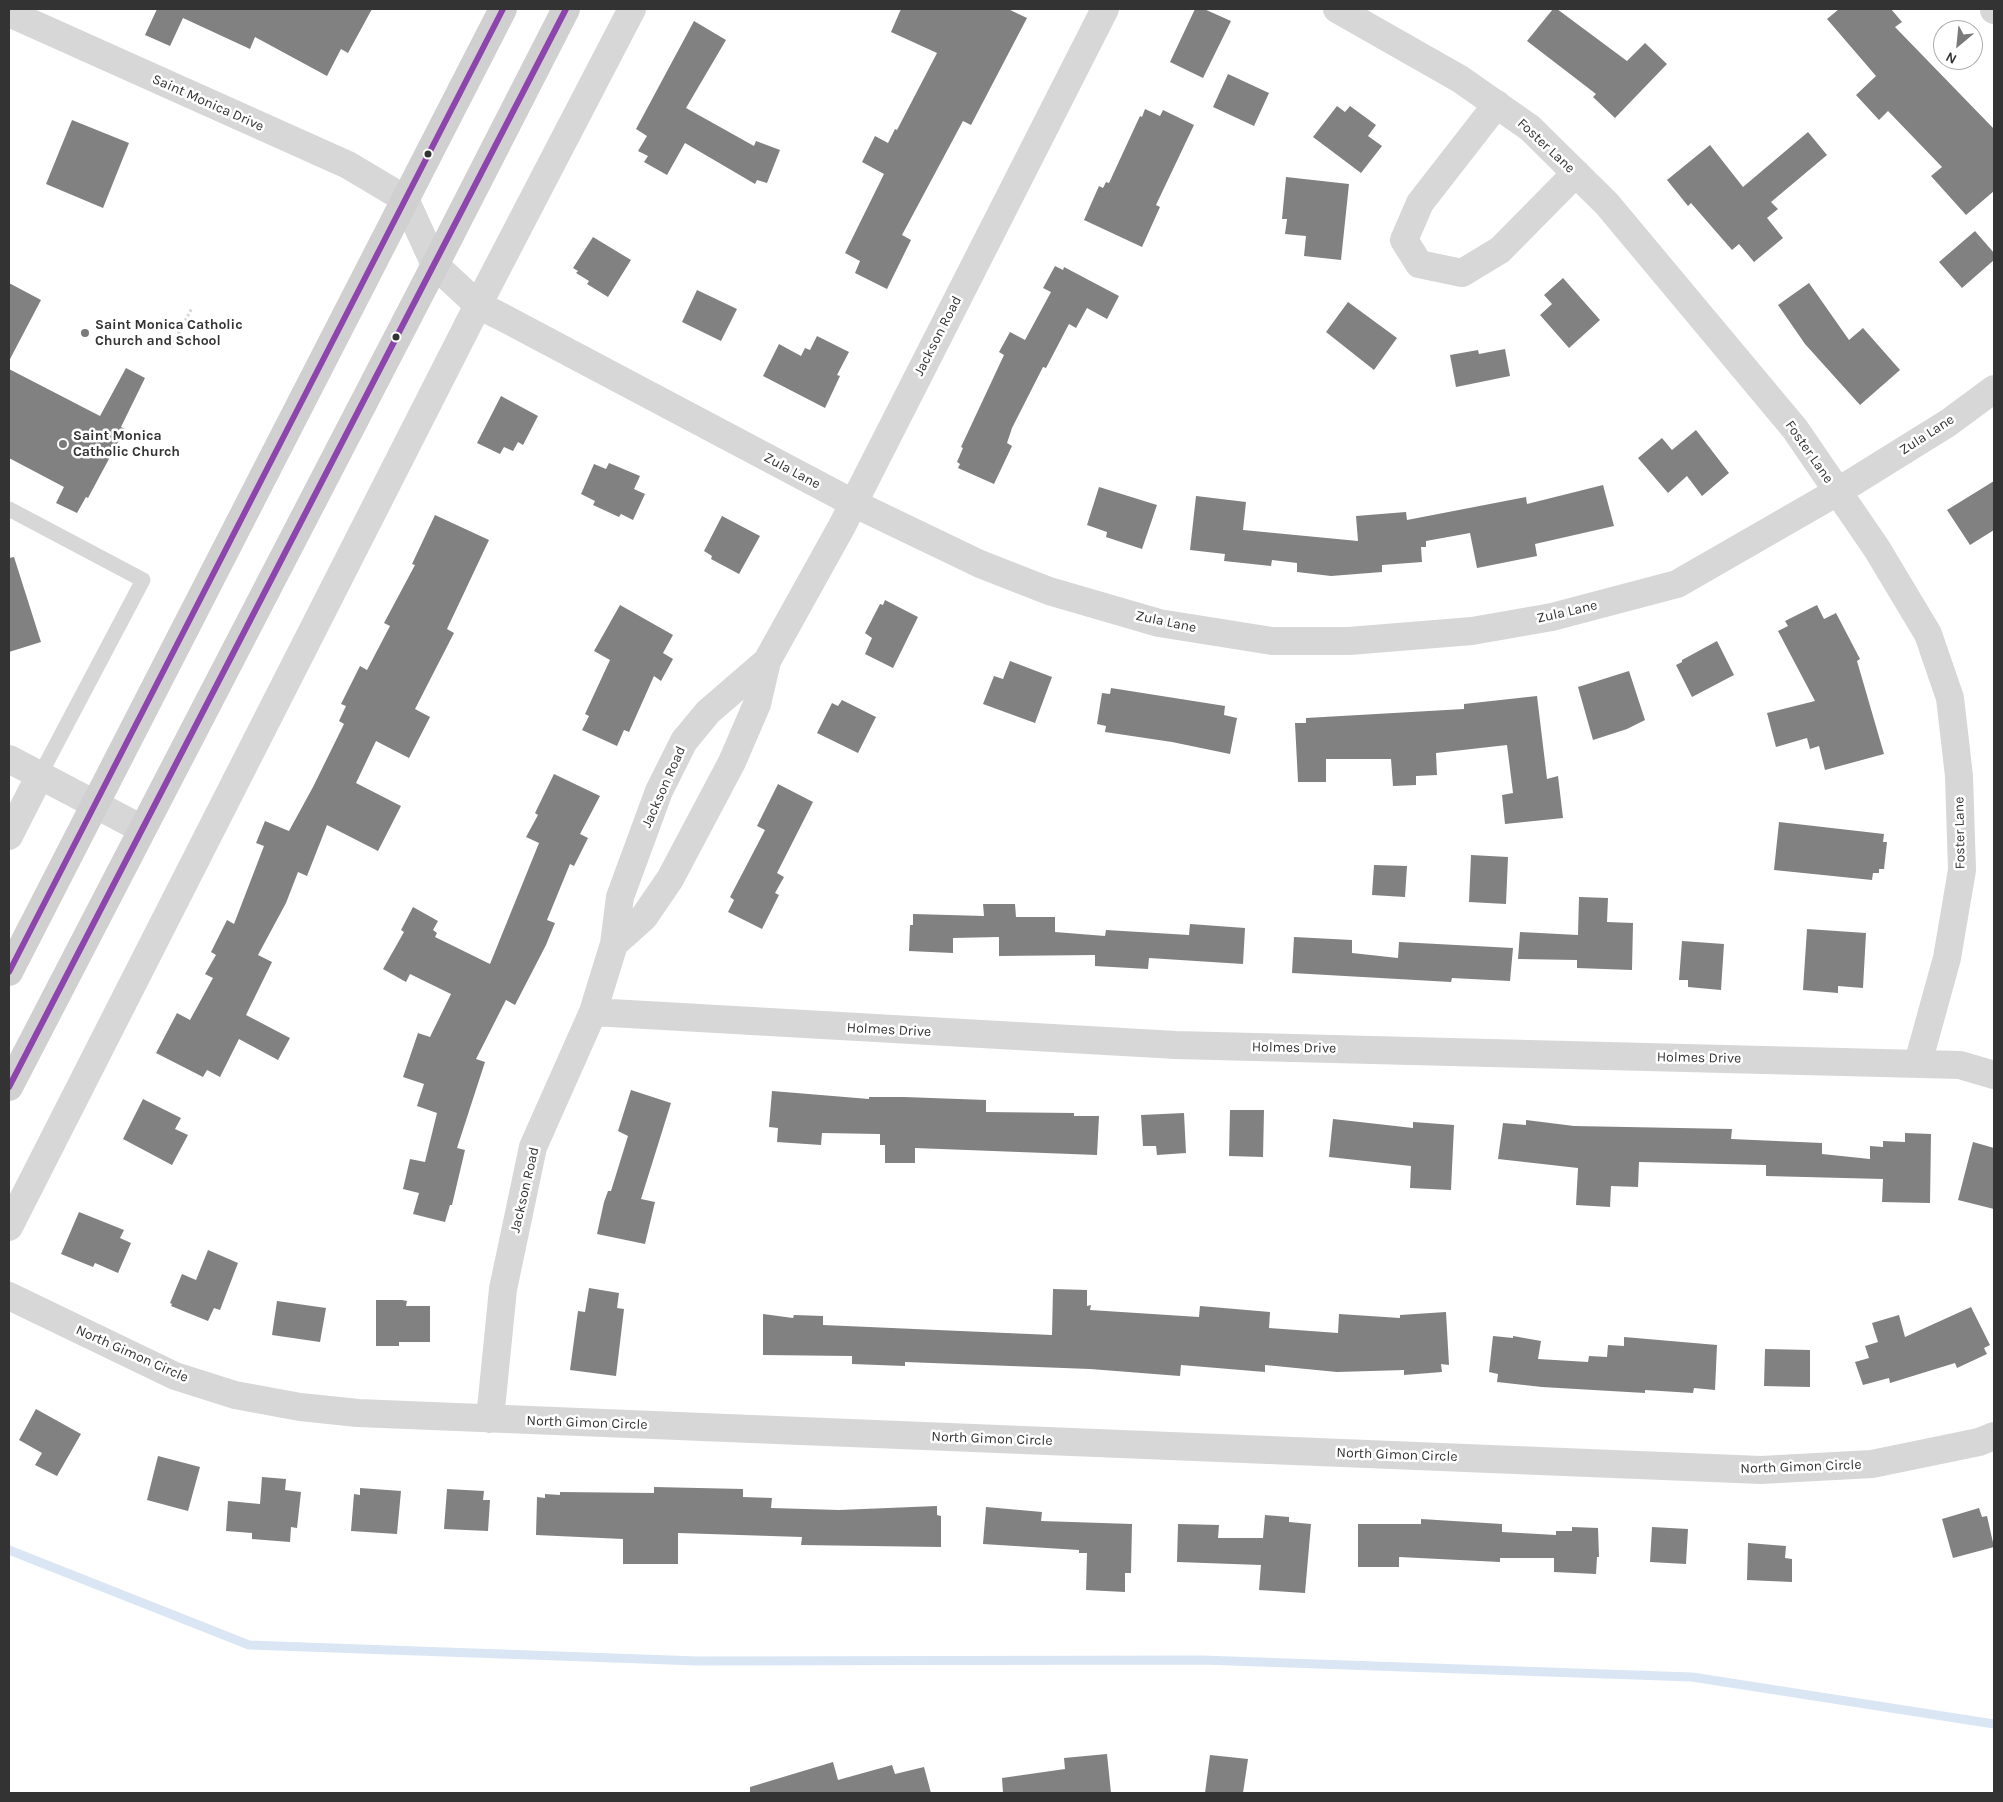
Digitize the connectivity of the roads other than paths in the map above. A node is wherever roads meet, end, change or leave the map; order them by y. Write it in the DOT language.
graph roads {
  1 [pos="503,9"];
  2 [pos="566,9"];
  3 [pos="632,9"];
  4 [pos="1105,9"];
  5 [pos="1337,9"];
  6 [pos="9,13"];
  7 [pos="1496,104"];
  8 [pos="1576,173"];
  9 [pos="405,198"];
  10 [pos="435,266"];
  11 [pos="478,305"];
  12 [pos="1994,389"];
  13 [pos="1837,492"];
  14 [pos="852,503"];
  15 [pos="9,510"];
  16 [pos="766,661"];
  17 [pos="9,759"];
  18 [pos="40,775"];
  19 [pos="96,804"];
  20 [pos="142,829"];
  21 [pos="9,836"];
  22 [pos="614,944"];
  23 [pos="9,972"];
  24 [pos="593,1012"];
  25 [pos="1918,1063"];
  26 [pos="1994,1074"];
  27 [pos="9,1087"];
  28 [pos="9,1227"];
  29 [pos="9,1296"];
  30 [pos="490,1419"];
  31 [pos="1994,1436"];
  1 -- 9 [label="main road"];
  2 -- 10 [label="main road"];
  3 -- 11 [label="street"];
  4 -- 14 [label="street, Jackson Road"];
  5 -- 7 [label="street, Foster Lane"];
  6 -- 9 [label="street, Saint Monica Drive"];
  7 -- 8 [label="street, Foster Lane"];
  7 -- 8 [label="street"];
  8 -- 13 [label="street, Foster Lane"];
  9 -- 10 [label="street, Zula Lane"];
  9 -- 19 [label="main road"];
  10 -- 11 [label="street, Zula Lane"];
  10 -- 20 [label="main road"];
  11 -- 14 [label="street, Zula Lane"];
  11 -- 28 [label="street"];
  12 -- 13 [label="street, Zula Lane"];
  13 -- 14 [label="street, Zula Lane"];
  13 -- 25 [label="street, Foster Lane"];
  14 -- 16 [label="street, Jackson Road"];
  15 -- 18 [label="lane"];
  16 -- 22 [label="street, Jackson Road"];
  16 -- 22 [label="street, Jackson Road"];
  17 -- 18 [label="street"];
  18 -- 19 [label="street"];
  18 -- 21 [label="street"];
  19 -- 20 [label="street"];
  19 -- 23 [label="main road"];
  20 -- 27 [label="main road"];
  22 -- 24 [label="street, Jackson Road"];
  24 -- 25 [label="street, Holmes Drive"];
  24 -- 30 [label="street, Jackson Road"];
  25 -- 26 [label="street, Holmes Drive"];
  29 -- 30 [label="street, North Gimon Circle"];
  30 -- 31 [label="street, North Gimon Circle"];
}
